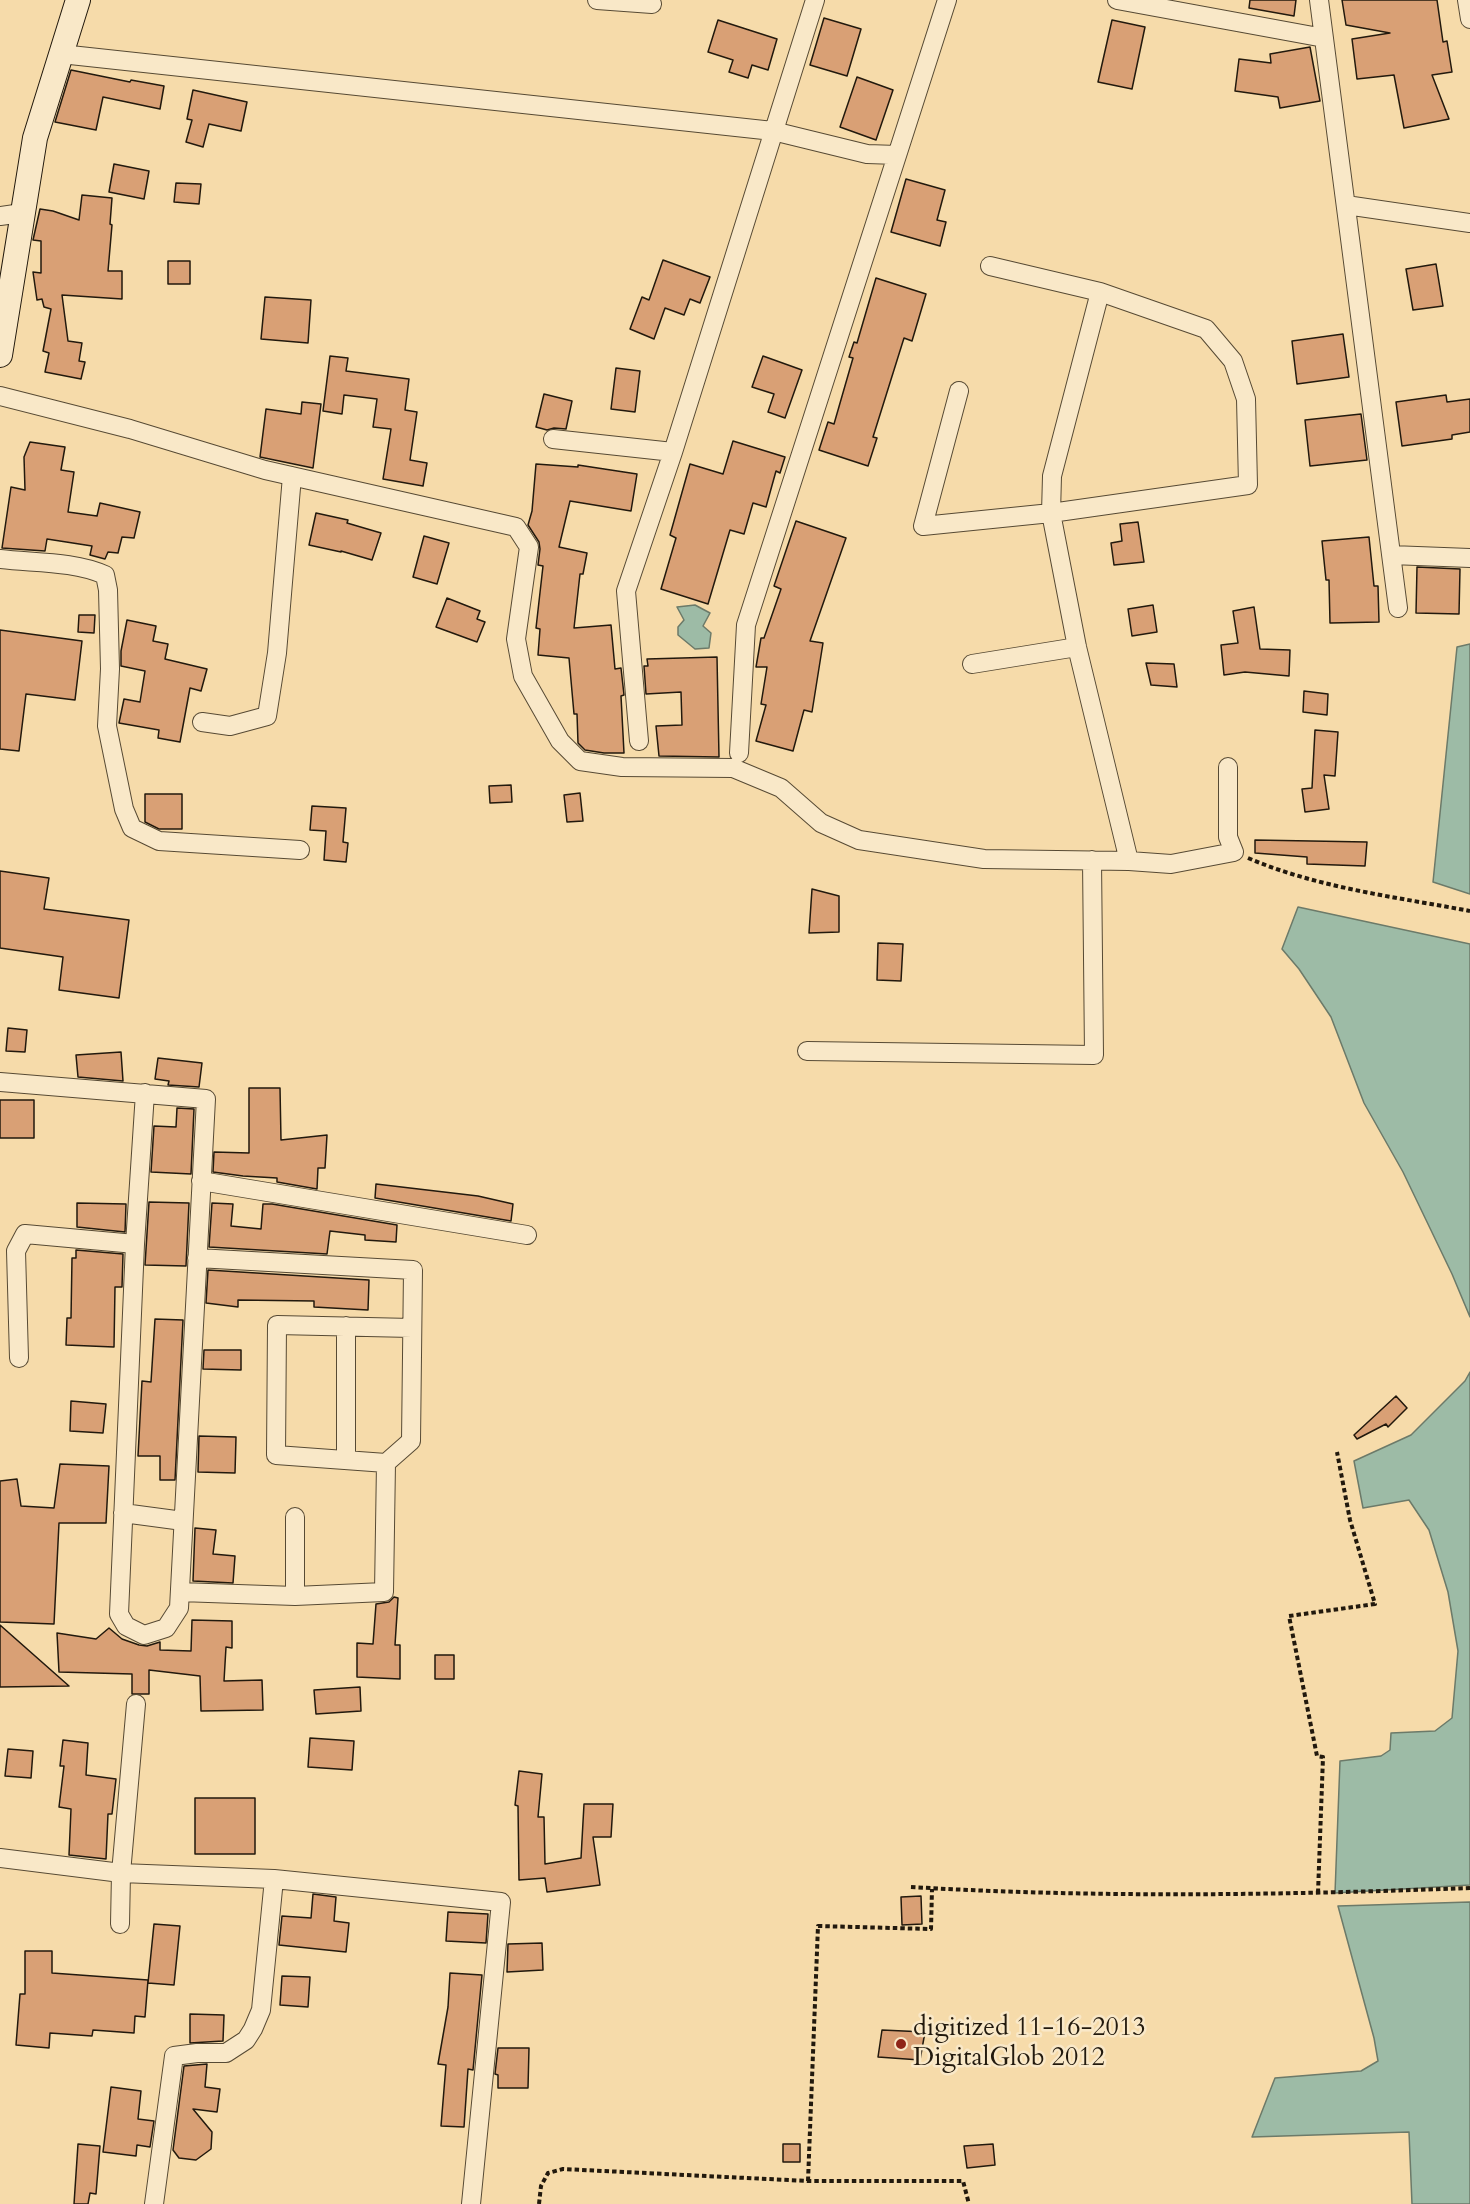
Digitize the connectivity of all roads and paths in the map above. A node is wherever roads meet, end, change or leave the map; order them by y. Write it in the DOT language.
graph roads {
  1 [pos="78,0"];
  2 [pos="597,0"];
  3 [pos="815,0"];
  4 [pos="946,0"];
  5 [pos="1117,0"];
  6 [pos="1319,0"];
  7 [pos="1467,0"];
  8 [pos="652,4"];
  9 [pos="1470,19"];
  10 [pos="1324,38"];
  11 [pos="61,54"];
  12 [pos="773,131"];
  13 [pos="897,155"];
  14 [pos="1346,205"];
  15 [pos="11,215"];
  16 [pos="1470,223"];
  17 [pos="990,266"];
  18 [pos="1100,292"];
  19 [pos="0,355"];
  20 [pos="959,391"];
  21 [pos="0,396"];
  22 [pos="553,439"];
  23 [pos="673,452"];
  24 [pos="292,476"];
  25 [pos="1051,513"];
  26 [pos="1391,555"];
  27 [pos="1470,558"];
  28 [pos="0,559"];
  29 [pos="1398,608"];
  30 [pos="1077,647"];
  31 [pos="972,664"];
  32 [pos="202,722"];
  33 [pos="639,741"];
  34 [pos="739,753"];
  35 [pos="1228,767"];
  36 [pos="300,850"];
  37 [pos="1234,852"];
  38 [pos="1092,860"];
  39 [pos="1129,861"];
  40 [pos="1470,910"];
  41 [pos="807,1051"];
  42 [pos="0,1082"];
  43 [pos="145,1093"];
  44 [pos="201,1181"];
  45 [pos="527,1235"];
  46 [pos="135,1244"];
  47 [pos="197,1258"];
  48 [pos="346,1326"];
  49 [pos="412,1328"];
  50 [pos="19,1358"];
  51 [pos="1337,1452"];
  52 [pos="346,1460"];
  53 [pos="386,1463"];
  54 [pos="123,1513"];
  55 [pos="295,1517"];
  56 [pos="183,1521"];
  57 [pos="180,1592"];
  58 [pos="295,1596"];
  59 [pos="136,1704"];
  60 [pos="0,1858"];
  61 [pos="121,1873"];
  62 [pos="274,1879"];
  63 [pos="910,1887"];
  64 [pos="1470,1888"];
  65 [pos="932,1889"];
  66 [pos="1318,1893"];
  67 [pos="120,1924"];
  68 [pos="808,2181"];
  69 [pos="154,2204"];
  70 [pos="471,2204"];
  71 [pos="539,2204"];
  72 [pos="969,2204"];
  1 -- 11 [label="main road"];
  2 -- 8 [label="street"];
  3 -- 12 [label="street"];
  4 -- 13 [label="street"];
  5 -- 10 [label="street"];
  6 -- 10 [label="street"];
  7 -- 9 [label="street"];
  10 -- 14 [label="street"];
  11 -- 12 [label="street"];
  11 -- 15 [label="main road"];
  12 -- 13 [label="street"];
  12 -- 23 [label="street"];
  13 -- 34 [label="street"];
  14 -- 16 [label="street"];
  14 -- 26 [label="street"];
  15 -- 19 [label="main road"];
  17 -- 18 [label="street"];
  18 -- 25 [label="street"];
  18 -- 25 [label="street"];
  20 -- 25 [label="street"];
  21 -- 24 [label="street"];
  22 -- 23 [label="street"];
  23 -- 33 [label="street"];
  24 -- 32 [label="street"];
  24 -- 38 [label="street"];
  25 -- 30 [label="street"];
  26 -- 27 [label="street"];
  26 -- 29 [label="street"];
  28 -- 36 [label="street"];
  30 -- 31 [label="street"];
  30 -- 39 [label="street"];
  35 -- 37 [label="street"];
  37 -- 39 [label="street"];
  37 -- 40 [label="path"];
  38 -- 39 [label="street"];
  38 -- 41 [label="street"];
  42 -- 43 [label="street"];
  43 -- 44 [label="street"];
  43 -- 46 [label="street"];
  44 -- 45 [label="street"];
  44 -- 47 [label="street"];
  46 -- 50 [label="street"];
  46 -- 54 [label="street"];
  47 -- 49 [label="street"];
  47 -- 56 [label="street"];
  48 -- 49 [label="street"];
  48 -- 52 [label="street"];
  48 -- 52 [label="street"];
  49 -- 53 [label="street"];
  51 -- 66 [label="path"];
  52 -- 53 [label="street"];
  53 -- 58 [label="street"];
  54 -- 56 [label="street"];
  54 -- 57 [label="street"];
  55 -- 58 [label="street"];
  56 -- 57 [label="street"];
  57 -- 58 [label="street"];
  59 -- 61 [label="street"];
  60 -- 61 [label="street"];
  61 -- 62 [label="street"];
  61 -- 67 [label="street"];
  62 -- 69 [label="street"];
  62 -- 70 [label="street"];
  63 -- 65 [label="path"];
  64 -- 66 [label="path"];
  65 -- 66 [label="path"];
  65 -- 68 [label="path"];
  68 -- 71 [label="path"];
  68 -- 72 [label="path"];
}
